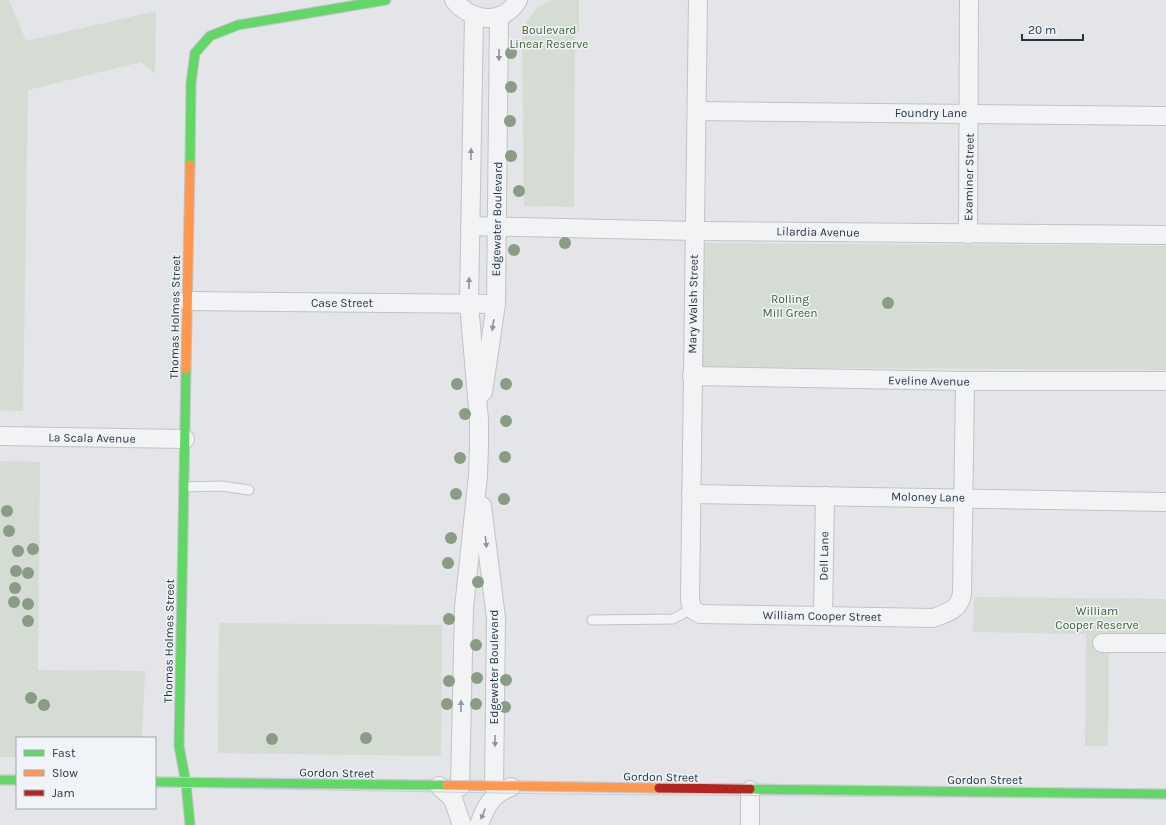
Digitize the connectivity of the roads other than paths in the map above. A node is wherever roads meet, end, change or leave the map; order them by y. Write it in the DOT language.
graph roads {
  1 [pos="386,0"];
  2 [pos="454,0"];
  3 [pos="518,0"];
  4 [pos="698,0"];
  5 [pos="970,0"];
  6 [pos="474,16"];
  7 [pos="499,16"];
  8 [pos="697,111"];
  9 [pos="970,114"];
  10 [pos="1166,116"];
  11 [pos="470,226"];
  12 [pos="497,227"];
  13 [pos="695,232"];
  14 [pos="968,234"];
  15 [pos="1166,235"];
  16 [pos="187,301"];
  17 [pos="469,304"];
  18 [pos="496,304"];
  19 [pos="692,376"];
  20 [pos="1166,380"];
  21 [pos="965,381"];
  22 [pos="479,420"];
  23 [pos="0,436"];
  24 [pos="185,439"];
  25 [pos="478,476"];
  26 [pos="184,487"];
  27 [pos="249,490"];
  28 [pos="691,494"];
  29 [pos="825,496"];
  30 [pos="962,498"];
  31 [pos="1166,502"];
  32 [pos="692,609"];
  33 [pos="823,616"];
  34 [pos="592,620"];
  35 [pos="1102,643"];
  36 [pos="1166,643"];
  37 [pos="0,780"];
  38 [pos="16,780"];
  39 [pos="156,782"];
  40 [pos="186,783"];
  41 [pos="439,786"];
  42 [pos="460,787"];
  43 [pos="503,787"];
  44 [pos="750,790"];
  45 [pos="1166,794"];
  46 [pos="190,825"];
  47 [pos="462,825"];
  48 [pos="479,825"];
  49 [pos="750,825"];
  1 -- 16 [label="main road, Thomas Holmes Street"];
  2 -- 6 [label="street"];
  3 -- 7 [label="street"];
  4 -- 8 [label="street, Mary Walsh Street"];
  5 -- 9 [label="street, Examiner Street"];
  6 -- 7 [label="street"];
  11 -- 6 [label="street, Edgewater Boulevard, one-way"];
  7 -- 12 [label="street, Edgewater Boulevard, one-way"];
  8 -- 9 [label="street, Foundry Lane"];
  8 -- 13 [label="street, Mary Walsh Street"];
  9 -- 10 [label="street, Foundry Lane"];
  9 -- 14 [label="street, Examiner Street"];
  11 -- 12 [label="street, Lilardia Avenue"];
  17 -- 11 [label="street, Edgewater Boulevard, one-way"];
  12 -- 13 [label="street, Lilardia Avenue"];
  12 -- 18 [label="street, Edgewater Boulevard"];
  13 -- 14 [label="street, Lilardia Avenue"];
  13 -- 19 [label="street, Mary Walsh Street"];
  14 -- 15 [label="street, Lilardia Avenue"];
  16 -- 17 [label="street, Case Street"];
  16 -- 24 [label="main road, Thomas Holmes Street"];
  17 -- 18 [label="street, Case Street"];
  17 -- 22 [label="street, Edgewater Boulevard"];
  18 -- 22 [label="street, Edgewater Boulevard, one-way"];
  19 -- 21 [label="street, Eveline Avenue"];
  19 -- 28 [label="street, Mary Walsh Street"];
  20 -- 21 [label="street, Eveline Avenue"];
  21 -- 30 [label="street"];
  22 -- 25 [label="street, Edgewater Boulevard"];
  23 -- 24 [label="street, La Scala Avenue"];
  24 -- 26 [label="main road, Thomas Holmes Street"];
  42 -- 25 [label="street, Edgewater Boulevard, one-way"];
  25 -- 43 [label="street, Edgewater Boulevard, one-way"];
  26 -- 27 [label="lane"];
  26 -- 40 [label="main road, Thomas Holmes Street"];
  28 -- 29 [label="street, Moloney Lane"];
  28 -- 32 [label="street, Mary Walsh Street"];
  29 -- 30 [label="street, Moloney Lane"];
  29 -- 33 [label="street, Dell Lane"];
  30 -- 31 [label="street, Moloney Lane"];
  30 -- 33 [label="street, William Cooper Street"];
  32 -- 33 [label="street, William Cooper Street"];
  32 -- 34 [label="lane"];
  35 -- 36 [label="street"];
  37 -- 38 [label="main road"];
  39 -- 40 [label="main road, Gordon Street"];
  40 -- 41 [label="main road, Gordon Street"];
  40 -- 46 [label="main road, Thomas Holmes Street"];
  41 -- 42 [label="main road, Gordon Street"];
  41 -- 47 [label="street"];
  42 -- 43 [label="main road, Gordon Street"];
  43 -- 44 [label="main road, Gordon Street"];
  43 -- 48 [label="street, one-way"];
  44 -- 45 [label="main road, Gordon Street"];
  44 -- 49 [label="street"];
}
